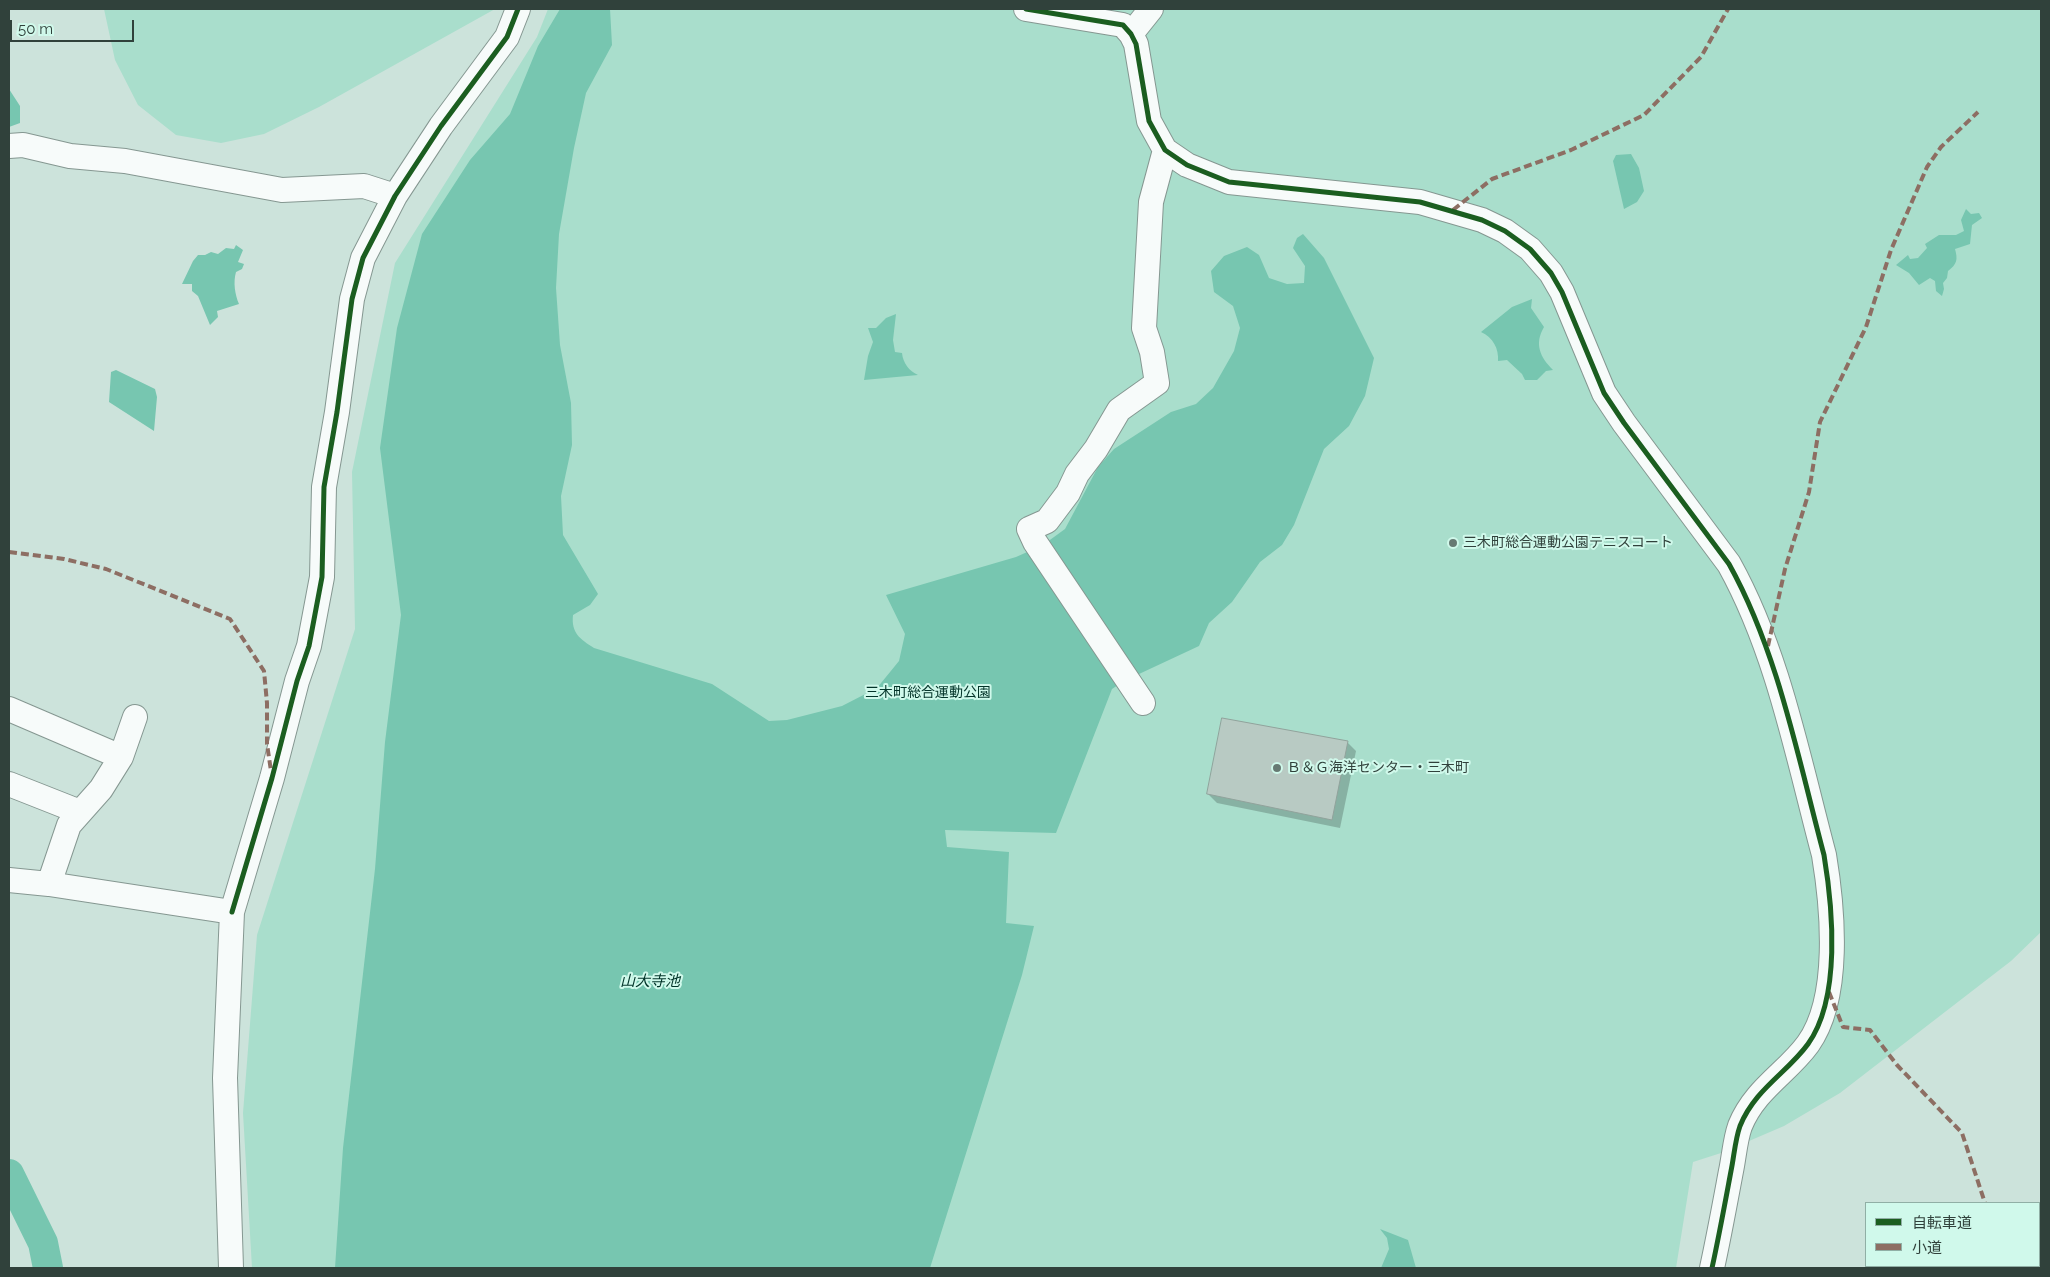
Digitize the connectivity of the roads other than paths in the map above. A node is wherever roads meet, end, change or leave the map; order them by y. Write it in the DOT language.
graph roads {
  1 [pos="518,9"];
  2 [pos="1026,9"];
  3 [pos="1151,9"];
  4 [pos="1131,34"];
  5 [pos="9,146"];
  6 [pos="1165,150"];
  7 [pos="395,196"];
  8 [pos="1143,703"];
  9 [pos="9,709"];
  10 [pos="135,717"];
  11 [pos="121,757"];
  12 [pos="9,784"];
  13 [pos="80,812"];
  14 [pos="9,880"];
  15 [pos="49,884"];
  16 [pos="232,912"];
  17 [pos="231,1268"];
  18 [pos="1712,1268"];
  1 -- 7 [label="street"];
  2 -- 4 [label="street"];
  3 -- 4 [label="street"];
  4 -- 6 [label="street"];
  5 -- 7 [label="street"];
  6 -- 8 [label="street"];
  6 -- 18 [label="street"];
  7 -- 16 [label="street"];
  9 -- 11 [label="street"];
  10 -- 11 [label="street"];
  11 -- 13 [label="street"];
  12 -- 13 [label="street"];
  13 -- 15 [label="street"];
  14 -- 15 [label="street"];
  15 -- 16 [label="street"];
  16 -- 17 [label="street"];
}
